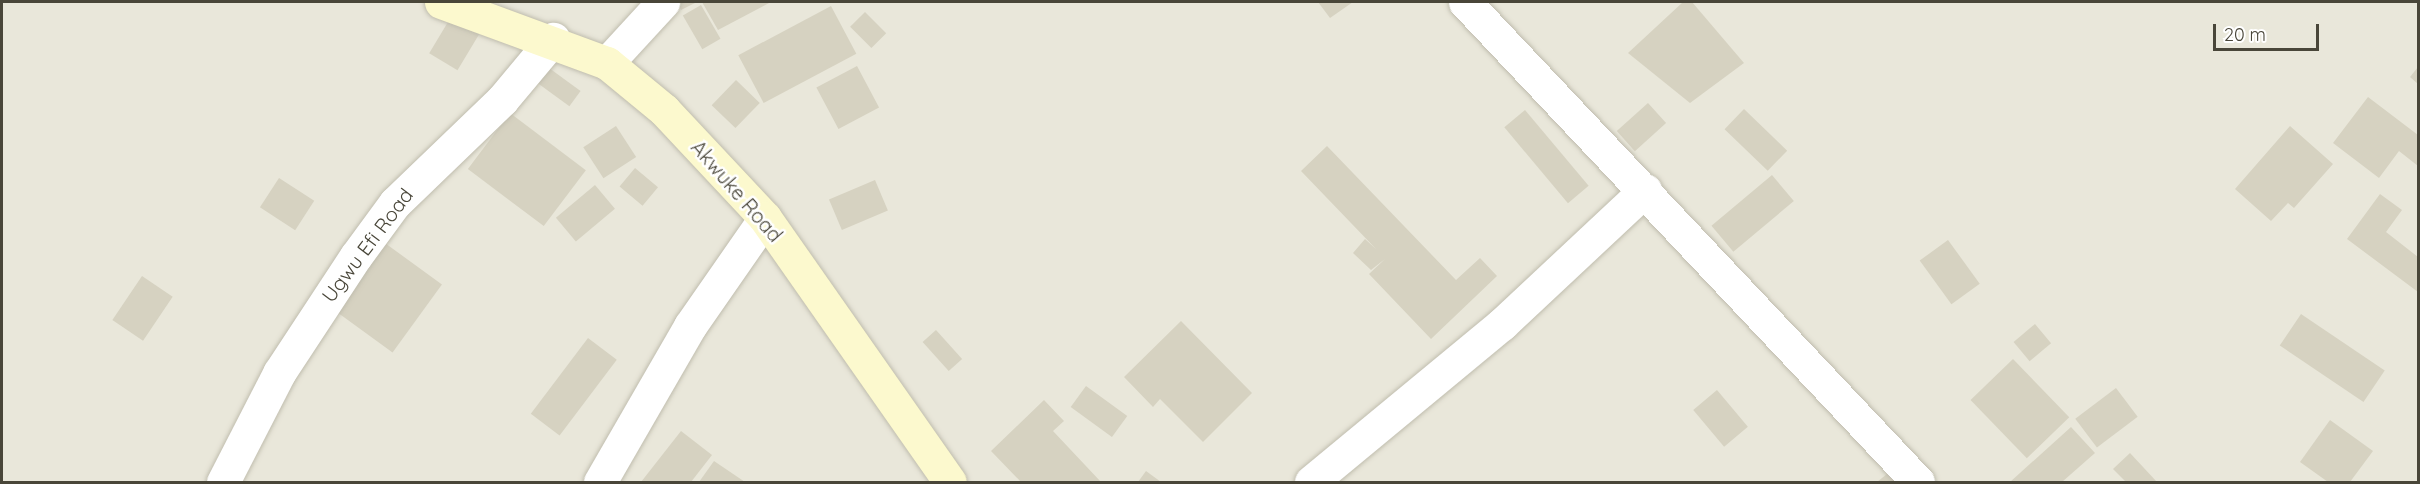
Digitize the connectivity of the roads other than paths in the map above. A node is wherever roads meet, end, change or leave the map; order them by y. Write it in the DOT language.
graph roads {
  1 [pos="441,2"];
  2 [pos="663,2"];
  3 [pos="1465,2"];
  4 [pos="553,39"];
  5 [pos="607,63"];
  6 [pos="1646,190"];
  7 [pos="765,218"];
  8 [pos="223,483"];
  9 [pos="600,483"];
  10 [pos="950,483"];
  11 [pos="1311,483"];
  12 [pos="1918,483"];
  1 -- 4 [label="main road, Akwuke Road"];
  2 -- 5 [label="street"];
  3 -- 6 [label="street"];
  4 -- 5 [label="main road, Akwuke Road"];
  4 -- 8 [label="street, Ugwu Efi Road"];
  5 -- 7 [label="main road, Akwuke Road"];
  6 -- 11 [label="street"];
  6 -- 12 [label="street"];
  7 -- 9 [label="street"];
  7 -- 10 [label="main road, Akwuke Road"];
}
